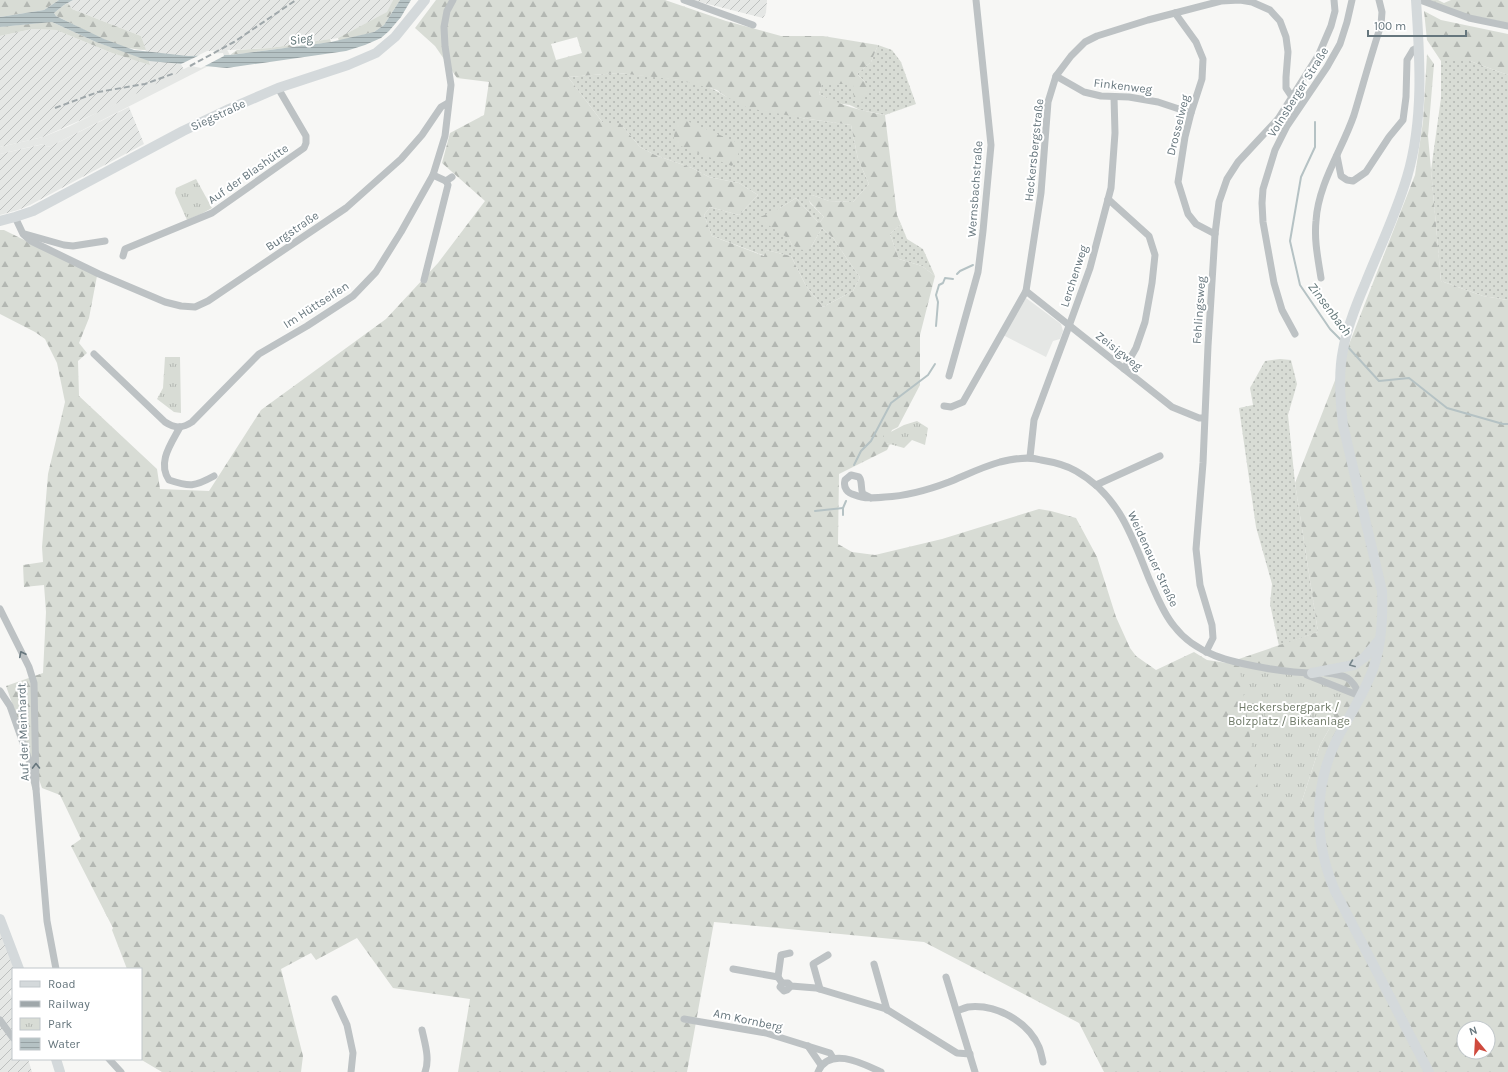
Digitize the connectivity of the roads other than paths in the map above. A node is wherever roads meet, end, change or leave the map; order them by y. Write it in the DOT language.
graph roads {
  1 [pos="425,0"];
  2 [pos="453,0"];
  3 [pos="684,0"];
  4 [pos="976,0"];
  5 [pos="1334,0"];
  6 [pos="1352,0"];
  7 [pos="1379,0"];
  8 [pos="1416,0"];
  9 [pos="1420,0"];
  10 [pos="1175,14"];
  11 [pos="753,25"];
  12 [pos="1508,26"];
  13 [pos="1419,47"];
  14 [pos="1056,76"];
  15 [pos="278,88"];
  16 [pos="1114,97"];
  17 [pos="1292,97"];
  18 [pos="448,103"];
  19 [pos="1191,113"];
  20 [pos="1337,156"];
  21 [pos="433,175"];
  22 [pos="1108,199"];
  23 [pos="15,218"];
  24 [pos="0,220"];
  25 [pos="23,234"];
  26 [pos="1215,234"];
  27 [pos="105,241"];
  28 [pos="123,256"];
  29 [pos="1321,278"];
  30 [pos="424,280"];
  31 [pos="1026,291"];
  32 [pos="1070,326"];
  33 [pos="1295,334"];
  34 [pos="94,354"];
  35 [pos="1124,369"];
  36 [pos="949,376"];
  37 [pos="944,406"];
  38 [pos="1204,418"];
  39 [pos="180,427"];
  40 [pos="1160,456"];
  41 [pos="1030,457"];
  42 [pos="214,476"];
  43 [pos="1096,485"];
  44 [pos="871,498"];
  45 [pos="0,609"];
  46 [pos="1380,638"];
  47 [pos="1206,652"];
  48 [pos="1307,673"];
  49 [pos="0,691"];
  50 [pos="1360,696"];
  51 [pos="36,789"];
  52 [pos="0,919"];
  53 [pos="790,953"];
  54 [pos="828,955"];
  55 [pos="874,964"];
  56 [pos="19,968"];
  57 [pos="56,968"];
  58 [pos="733,969"];
  59 [pos="946,977"];
  60 [pos="780,980"];
  61 [pos="820,989"];
  62 [pos="335,999"];
  63 [pos="887,1010"];
  64 [pos="957,1011"];
  65 [pos="684,1019"];
  66 [pos="0,1020"];
  67 [pos="422,1030"];
  68 [pos="12,1037"];
  69 [pos="808,1046"];
  70 [pos="970,1054"];
  71 [pos="833,1058"];
  72 [pos="56,1060"];
  73 [pos="110,1060"];
  74 [pos="1043,1062"];
  75 [pos="819,1069"];
  76 [pos="60,1072"];
  77 [pos="121,1072"];
  78 [pos="351,1072"];
  79 [pos="424,1072"];
  80 [pos="881,1072"];
  81 [pos="975,1072"];
  82 [pos="1429,1072"];
  1 -- 15 [label="street, Siegstraße"];
  2 -- 18 [label="street"];
  3 -- 11 [label="street"];
  4 -- 36 [label="street, Wernsbachstraße"];
  5 -- 17 [label="street, Fehlingsweg"];
  6 -- 33 [label="street, Volnsberger Straße"];
  7 -- 20 [label="street"];
  8 -- 13 [label="street"];
  9 -- 12 [label="street"];
  10 -- 14 [label="street, Heckersbergstraße"];
  10 -- 17 [label="street, Heckersbergstraße"];
  10 -- 19 [label="street, Drosselweg"];
  13 -- 20 [label="street"];
  13 -- 46 [label="street"];
  14 -- 16 [label="street, Finkenweg"];
  14 -- 31 [label="street, Heckersbergstraße"];
  15 -- 23 [label="street, Siegstraße"];
  15 -- 28 [label="street, Auf der Blashütte"];
  16 -- 19 [label="street, Finkenweg"];
  16 -- 22 [label="street, Lerchenweg"];
  17 -- 26 [label="street, Fehlingsweg"];
  18 -- 21 [label="street, Im Hüttseifen"];
  18 -- 25 [label="street, Burgstraße"];
  19 -- 26 [label="street, Drosselweg"];
  20 -- 29 [label="street"];
  21 -- 30 [label="street"];
  21 -- 39 [label="street, Im Hüttseifen"];
  22 -- 32 [label="street, Lerchenweg"];
  22 -- 35 [label="street"];
  23 -- 24 [label="street, Siegstraße"];
  23 -- 25 [label="street, Burgstraße"];
  25 -- 27 [label="street"];
  26 -- 38 [label="street, Fehlingsweg"];
  31 -- 32 [label="street, Zeisigweg"];
  31 -- 37 [label="street, Heckersbergstraße"];
  32 -- 35 [label="street, Zeisigweg"];
  32 -- 41 [label="street, Lerchenweg"];
  34 -- 39 [label="street"];
  35 -- 38 [label="street, Zeisigweg"];
  38 -- 47 [label="street, Fehlingsweg"];
  39 -- 42 [label="street"];
  40 -- 43 [label="street"];
  41 -- 43 [label="street, Weidenauer Straße"];
  41 -- 44 [label="street, Weidenauer Straße"];
  43 -- 47 [label="street, Weidenauer Straße"];
  51 -- 45 [label="street, Auf der Meinhardt, one-way"];
  46 -- 48 [label="street, one-way"];
  46 -- 50 [label="street"];
  47 -- 48 [label="street, Weidenauer Straße"];
  48 -- 50 [label="street, Weidenauer Straße"];
  48 -- 50 [label="street, Weidenauer Straße"];
  49 -- 51 [label="street, Auf der Meinhardt"];
  50 -- 82 [label="street"];
  51 -- 57 [label="street, Auf der Meinhardt"];
  52 -- 56 [label="street"];
  53 -- 60 [label="street"];
  54 -- 61 [label="street"];
  55 -- 63 [label="street"];
  58 -- 60 [label="street"];
  59 -- 64 [label="street"];
  60 -- 61 [label="street"];
  61 -- 63 [label="street"];
  62 -- 78 [label="street"];
  63 -- 70 [label="street"];
  64 -- 70 [label="street"];
  64 -- 74 [label="street"];
  65 -- 69 [label="street, Am Kornberg"];
  66 -- 68 [label="street"];
  67 -- 79 [label="street"];
  69 -- 71 [label="street, Am Kornberg"];
  69 -- 75 [label="street"];
  70 -- 81 [label="street"];
  71 -- 75 [label="street"];
  71 -- 80 [label="street, Am Kornberg"];
  72 -- 76 [label="street"];
  73 -- 77 [label="street"];
}
